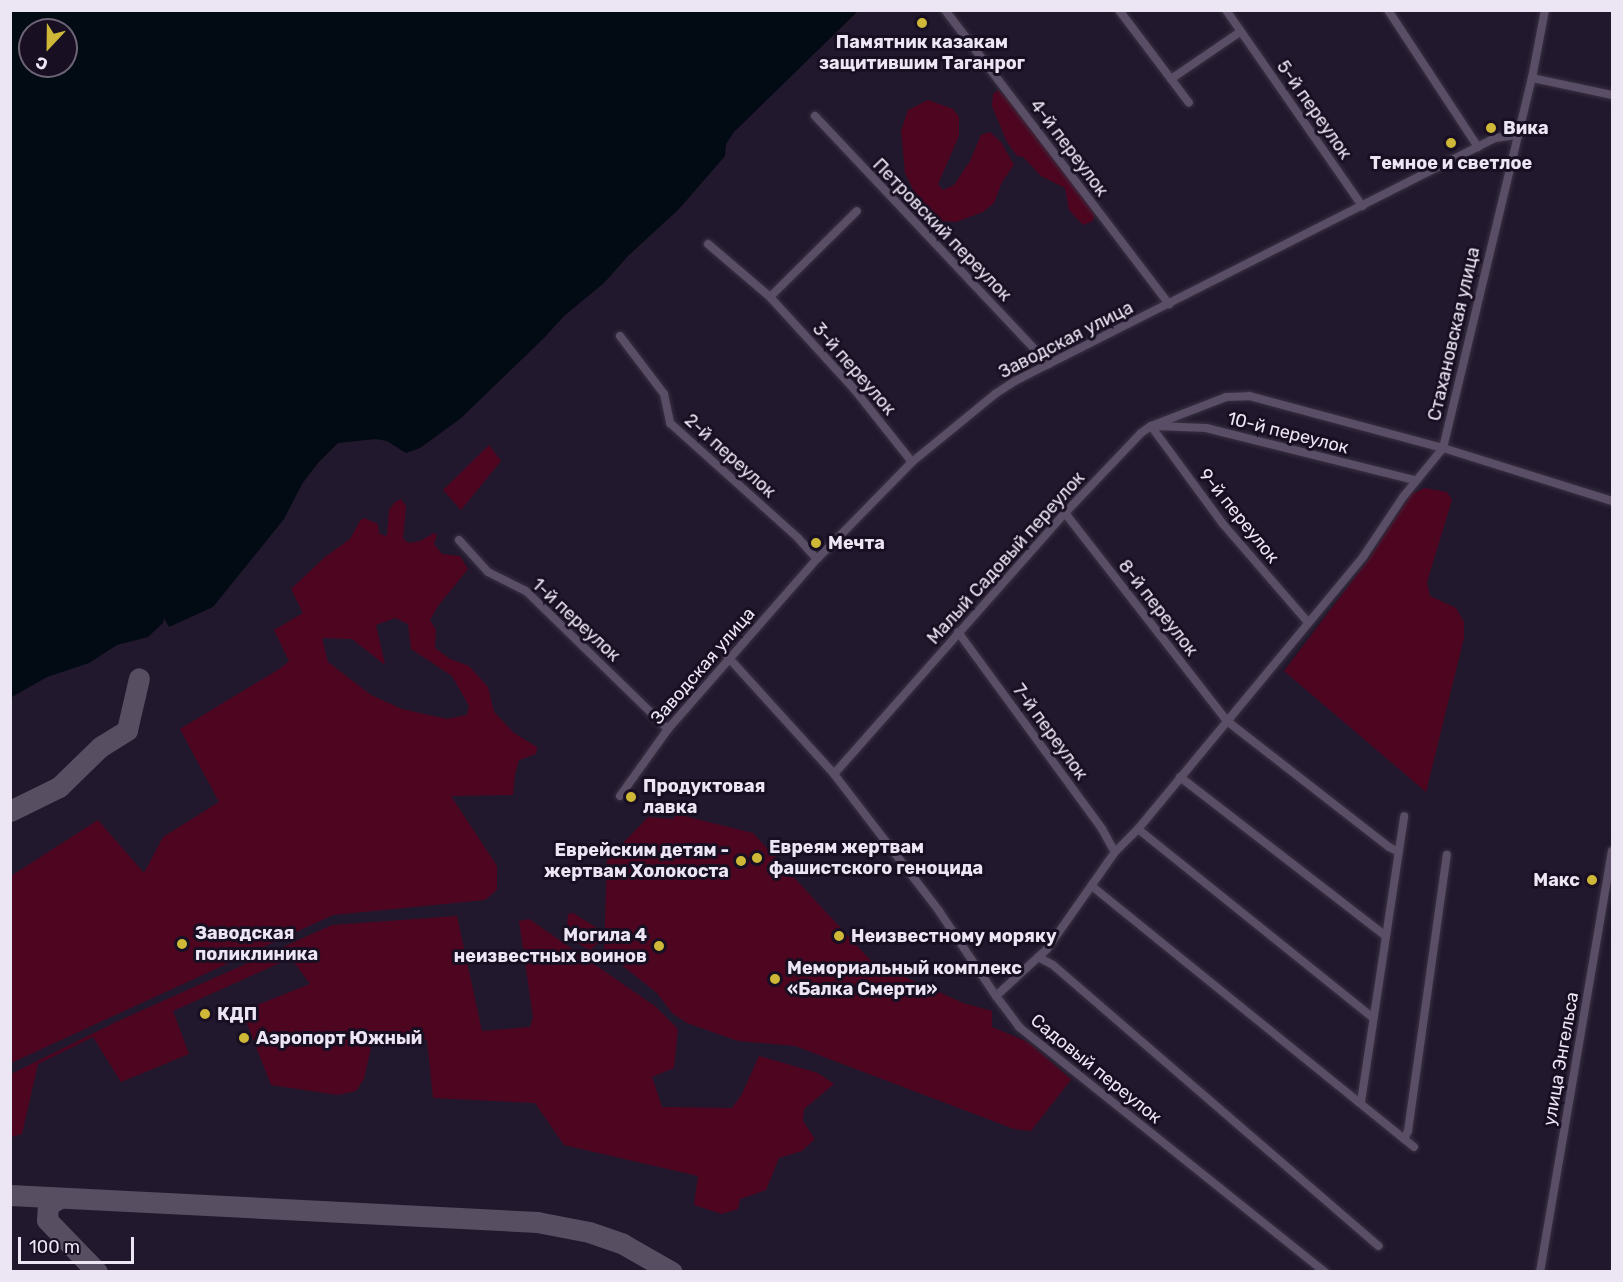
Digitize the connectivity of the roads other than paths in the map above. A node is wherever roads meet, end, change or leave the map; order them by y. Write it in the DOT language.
graph roads {
  1 [pos="945,10"];
  2 [pos="1119,10"];
  3 [pos="1226,10"];
  4 [pos="1389,10"];
  5 [pos="1545,10"];
  6 [pos="1240,32"];
  7 [pos="1532,78"];
  8 [pos="1171,79"];
  9 [pos="1612,95"];
  10 [pos="1189,103"];
  11 [pos="814,116"];
  12 [pos="1516,135"];
  13 [pos="1478,147"];
  14 [pos="1362,206"];
  15 [pos="857,212"];
  16 [pos="708,244"];
  17 [pos="770,297"];
  18 [pos="1170,304"];
  19 [pos="620,336"];
  20 [pos="1049,364"];
  21 [pos="1226,397"];
  22 [pos="1151,426"];
  23 [pos="1443,448"];
  24 [pos="912,462"];
  25 [pos="1415,480"];
  26 [pos="1612,501"];
  27 [pos="1065,513"];
  28 [pos="459,540"];
  29 [pos="817,559"];
  30 [pos="1308,622"];
  31 [pos="958,632"];
  32 [pos="728,657"];
  33 [pos="1227,721"];
  34 [pos="668,729"];
  35 [pos="834,774"];
  36 [pos="1180,777"];
  37 [pos="620,796"];
  38 [pos="1404,816"];
  39 [pos="1138,829"];
  40 [pos="1612,851"];
  41 [pos="1115,852"];
  42 [pos="1398,852"];
  43 [pos="1447,855"];
  44 [pos="1092,887"];
  45 [pos="1609,887"];
  46 [pos="1386,936"];
  47 [pos="1038,957"];
  48 [pos="996,996"];
  49 [pos="1373,1018"];
  50 [pos="1361,1102"];
  51 [pos="1404,1139"];
  52 [pos="1414,1148"];
  53 [pos="1378,1246"];
  54 [pos="1325,1272"];
  55 [pos="1540,1272"];
  1 -- 18 [label="street, 4-й переулок"];
  2 -- 8 [label="street"];
  3 -- 6 [label="street, 5-й переулок"];
  4 -- 13 [label="street"];
  5 -- 7 [label="street, Стахановская улица"];
  6 -- 8 [label="street"];
  6 -- 14 [label="street, 5-й переулок"];
  7 -- 9 [label="street"];
  7 -- 12 [label="street, Стахановская улица"];
  8 -- 10 [label="street"];
  11 -- 20 [label="street, Петровский переулок"];
  12 -- 13 [label="street, Заводская улица"];
  12 -- 23 [label="street, Стахановская улица"];
  13 -- 14 [label="street, Заводская улица"];
  14 -- 18 [label="street, Заводская улица"];
  15 -- 17 [label="street"];
  16 -- 17 [label="street, 3-й переулок"];
  17 -- 24 [label="street, 3-й переулок"];
  18 -- 20 [label="street, Заводская улица"];
  19 -- 29 [label="street, 2-й переулок"];
  20 -- 24 [label="street, Заводская улица"];
  21 -- 22 [label="street, Малый Садовый переулок"];
  21 -- 23 [label="street, Стахановская улица"];
  22 -- 25 [label="street, 10-й переулок"];
  22 -- 27 [label="street, Малый Садовый переулок"];
  22 -- 30 [label="street, 9-й переулок"];
  23 -- 25 [label="street"];
  23 -- 26 [label="street"];
  24 -- 29 [label="street, Заводская улица"];
  25 -- 30 [label="street"];
  27 -- 31 [label="street, Малый Садовый переулок"];
  27 -- 33 [label="street, 8-й переулок"];
  28 -- 34 [label="street, 1-й переулок"];
  29 -- 32 [label="street, Заводская улица"];
  30 -- 33 [label="street"];
  31 -- 35 [label="street, Малый Садовый переулок"];
  31 -- 41 [label="street, 7-й переулок"];
  32 -- 34 [label="street, Заводская улица"];
  32 -- 35 [label="street, Садовый переулок"];
  33 -- 36 [label="street"];
  33 -- 42 [label="street, 8-й переулок"];
  34 -- 37 [label="street, Заводская улица"];
  35 -- 48 [label="street, Садовый переулок"];
  36 -- 39 [label="street"];
  36 -- 46 [label="street"];
  38 -- 42 [label="street"];
  39 -- 41 [label="street"];
  39 -- 49 [label="street"];
  40 -- 45 [label="street, улица Энгельса"];
  41 -- 44 [label="street"];
  42 -- 46 [label="street"];
  43 -- 51 [label="street"];
  44 -- 47 [label="street"];
  44 -- 50 [label="street"];
  45 -- 55 [label="street, улица Энгельса"];
  46 -- 49 [label="street"];
  47 -- 48 [label="street"];
  47 -- 53 [label="street"];
  48 -- 54 [label="street, Садовый переулок"];
  49 -- 50 [label="street"];
  50 -- 51 [label="street"];
  51 -- 52 [label="street"];
}
